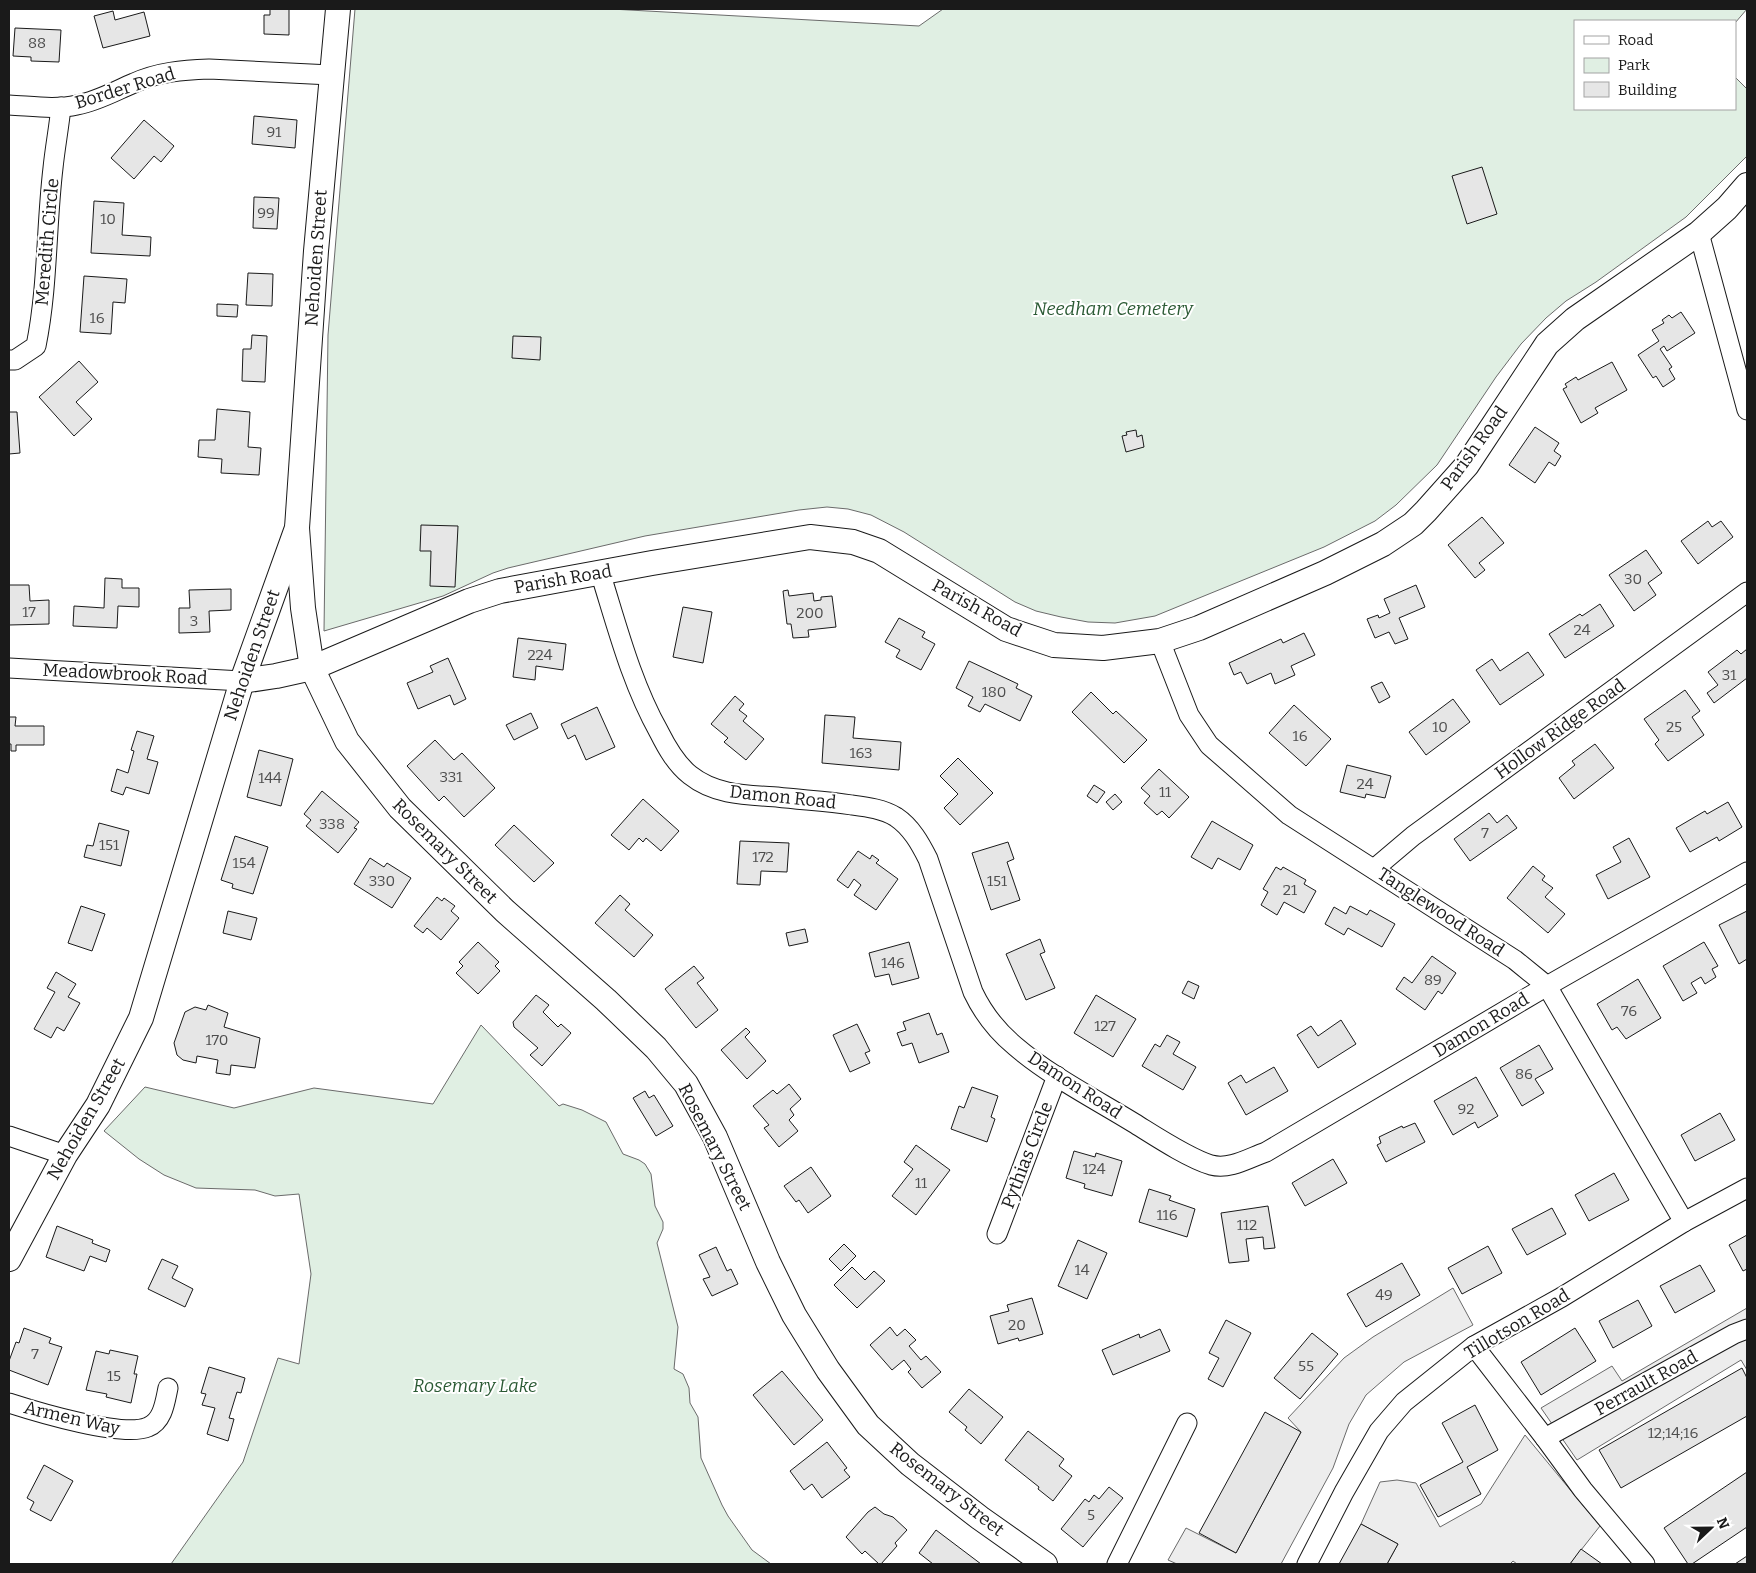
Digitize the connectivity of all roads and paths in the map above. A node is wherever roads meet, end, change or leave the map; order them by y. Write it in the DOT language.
graph roads {
  1 [pos="338,9"];
  2 [pos="331,76"];
  3 [pos="9,105"];
  4 [pos="61,107"];
  5 [pos="1747,186"];
  6 [pos="1699,233"];
  7 [pos="9,360"];
  8 [pos="1747,410"];
  9 [pos="297,528"];
  10 [pos="600,572"];
  11 [pos="1747,592"];
  12 [pos="1160,641"];
  13 [pos="9,668"];
  14 [pos="312,668"];
  15 [pos="242,681"];
  16 [pos="1374,868"];
  17 [pos="1747,872"];
  18 [pos="1548,986"];
  19 [pos="1058,1076"];
  20 [pos="9,1136"];
  21 [pos="65,1155"];
  22 [pos="1747,1188"];
  23 [pos="1684,1222"];
  24 [pos="997,1234"];
  25 [pos="9,1259"];
  26 [pos="1747,1330"];
  27 [pos="1474,1346"];
  28 [pos="168,1388"];
  29 [pos="9,1403"];
  30 [pos="1187,1423"];
  31 [pos="1545,1438"];
  32 [pos="1045,1564"];
  33 [pos="1117,1564"];
  34 [pos="1307,1564"];
  35 [pos="1645,1564"];
  1 -- 2 [label="street, Nehoiden Street"];
  2 -- 4 [label="street, Border Road"];
  2 -- 9 [label="street, Nehoiden Street"];
  3 -- 4 [label="street, Border Road"];
  4 -- 7 [label="street, Meredith Circle"];
  5 -- 6 [label="street, Parish Road"];
  6 -- 8 [label="street"];
  6 -- 12 [label="street, Parish Road"];
  9 -- 14 [label="street, Rosemary Street"];
  9 -- 15 [label="street, Nehoiden Street"];
  10 -- 12 [label="street, Parish Road"];
  10 -- 14 [label="street, Parish Road"];
  10 -- 19 [label="street, Damon Road"];
  11 -- 16 [label="street, Hollow Ridge Road"];
  12 -- 16 [label="street, Tanglewood Road"];
  13 -- 15 [label="street, Meadowbrook Road"];
  14 -- 15 [label="street, Parish Road"];
  14 -- 32 [label="street, Rosemary Street"];
  15 -- 21 [label="street, Nehoiden Street"];
  16 -- 18 [label="street, Tanglewood Road"];
  17 -- 18 [label="street, Damon Road"];
  18 -- 19 [label="street, Damon Road"];
  18 -- 23 [label="street, Tanglewood Road"];
  19 -- 24 [label="street, Pythias Circle"];
  20 -- 21 [label="street"];
  21 -- 25 [label="street, Nehoiden Street"];
  22 -- 23 [label="street, Tillotson Road"];
  23 -- 27 [label="street, Tillotson Road"];
  26 -- 31 [label="street, Perrault Road"];
  27 -- 31 [label="street"];
  27 -- 34 [label="street, Tillotson Road"];
  28 -- 29 [label="street, Armen Way"];
  30 -- 33 [label="street"];
  31 -- 35 [label="street"];
}
